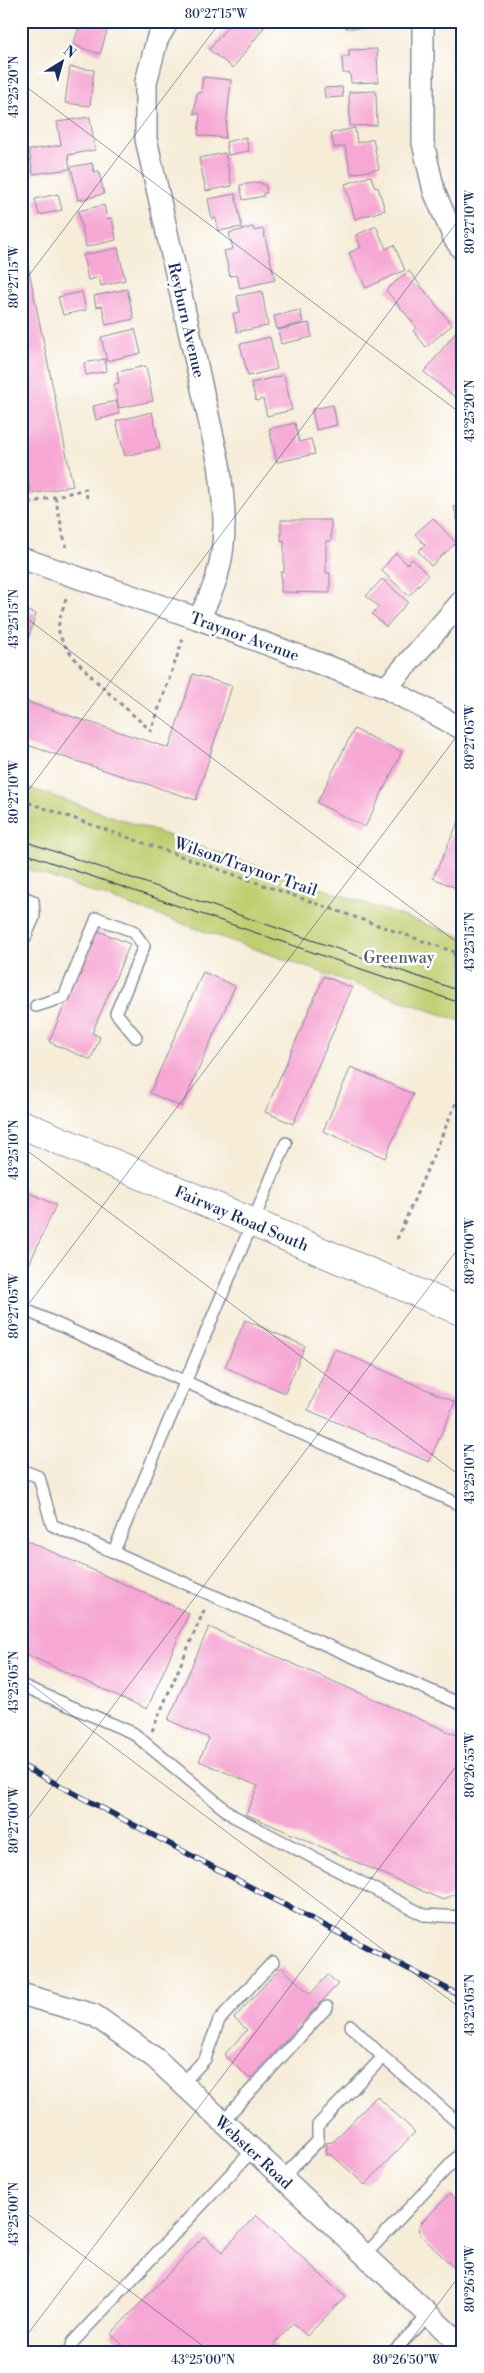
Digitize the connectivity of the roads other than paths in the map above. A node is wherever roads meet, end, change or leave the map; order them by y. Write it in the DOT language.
graph roads {
  1 [pos="168,21"];
  2 [pos="422,21"];
  3 [pos="463,251"];
  4 [pos="21,558"];
  5 [pos="463,600"];
  6 [pos="199,619"];
  7 [pos="386,688"];
  8 [pos="463,729"];
  9 [pos="21,896"];
  10 [pos="21,947"];
  11 [pos="36,1006"];
  12 [pos="136,1037"];
  13 [pos="21,1124"];
  14 [pos="286,1143"];
  15 [pos="252,1223"];
  16 [pos="21,1308"];
  17 [pos="463,1312"];
  18 [pos="186,1381"];
  19 [pos="21,1470"];
  20 [pos="463,1506"];
  21 [pos="114,1551"];
  22 [pos="21,1685"];
  23 [pos="463,1705"];
  24 [pos="463,1917"];
  25 [pos="273,1962"];
  26 [pos="21,1994"];
  27 [pos="327,2007"];
  28 [pos="351,2026"];
  29 [pos="383,2057"];
  30 [pos="182,2084"];
  31 [pos="222,2122"];
  32 [pos="463,2128"];
  33 [pos="252,2151"];
  34 [pos="463,2151"];
  35 [pos="282,2178"];
  36 [pos="364,2255"];
  37 [pos="429,2316"];
  38 [pos="463,2348"];
  39 [pos="70,2352"];
  40 [pos="393,2352"];
  1 -- 6 [label="street, Reyburn Avenue"];
  2 -- 3 [label="street"];
  4 -- 6 [label="street, Traynor Avenue"];
  5 -- 7 [label="street"];
  6 -- 7 [label="street, Traynor Avenue"];
  7 -- 8 [label="street, Traynor Avenue"];
  9 -- 10 [label="lane"];
  11 -- 12 [label="lane"];
  13 -- 15 [label="main road, Fairway Road South"];
  14 -- 15 [label="lane"];
  15 -- 17 [label="main road, Fairway Road South"];
  15 -- 18 [label="lane"];
  16 -- 18 [label="lane"];
  18 -- 20 [label="lane"];
  18 -- 21 [label="lane"];
  19 -- 21 [label="lane"];
  21 -- 23 [label="lane"];
  22 -- 24 [label="lane"];
  25 -- 30 [label="lane"];
  26 -- 30 [label="street, Webster Road"];
  27 -- 31 [label="lane"];
  28 -- 29 [label="lane"];
  29 -- 32 [label="lane"];
  29 -- 35 [label="lane"];
  30 -- 31 [label="street, Webster Road"];
  31 -- 33 [label="street, Webster Road"];
  33 -- 35 [label="street, Webster Road"];
  33 -- 39 [label="lane"];
  34 -- 36 [label="lane"];
  35 -- 36 [label="street, Webster Road"];
  36 -- 37 [label="street, Webster Road"];
  37 -- 38 [label="street, Webster Road"];
  37 -- 40 [label="lane"];
}
